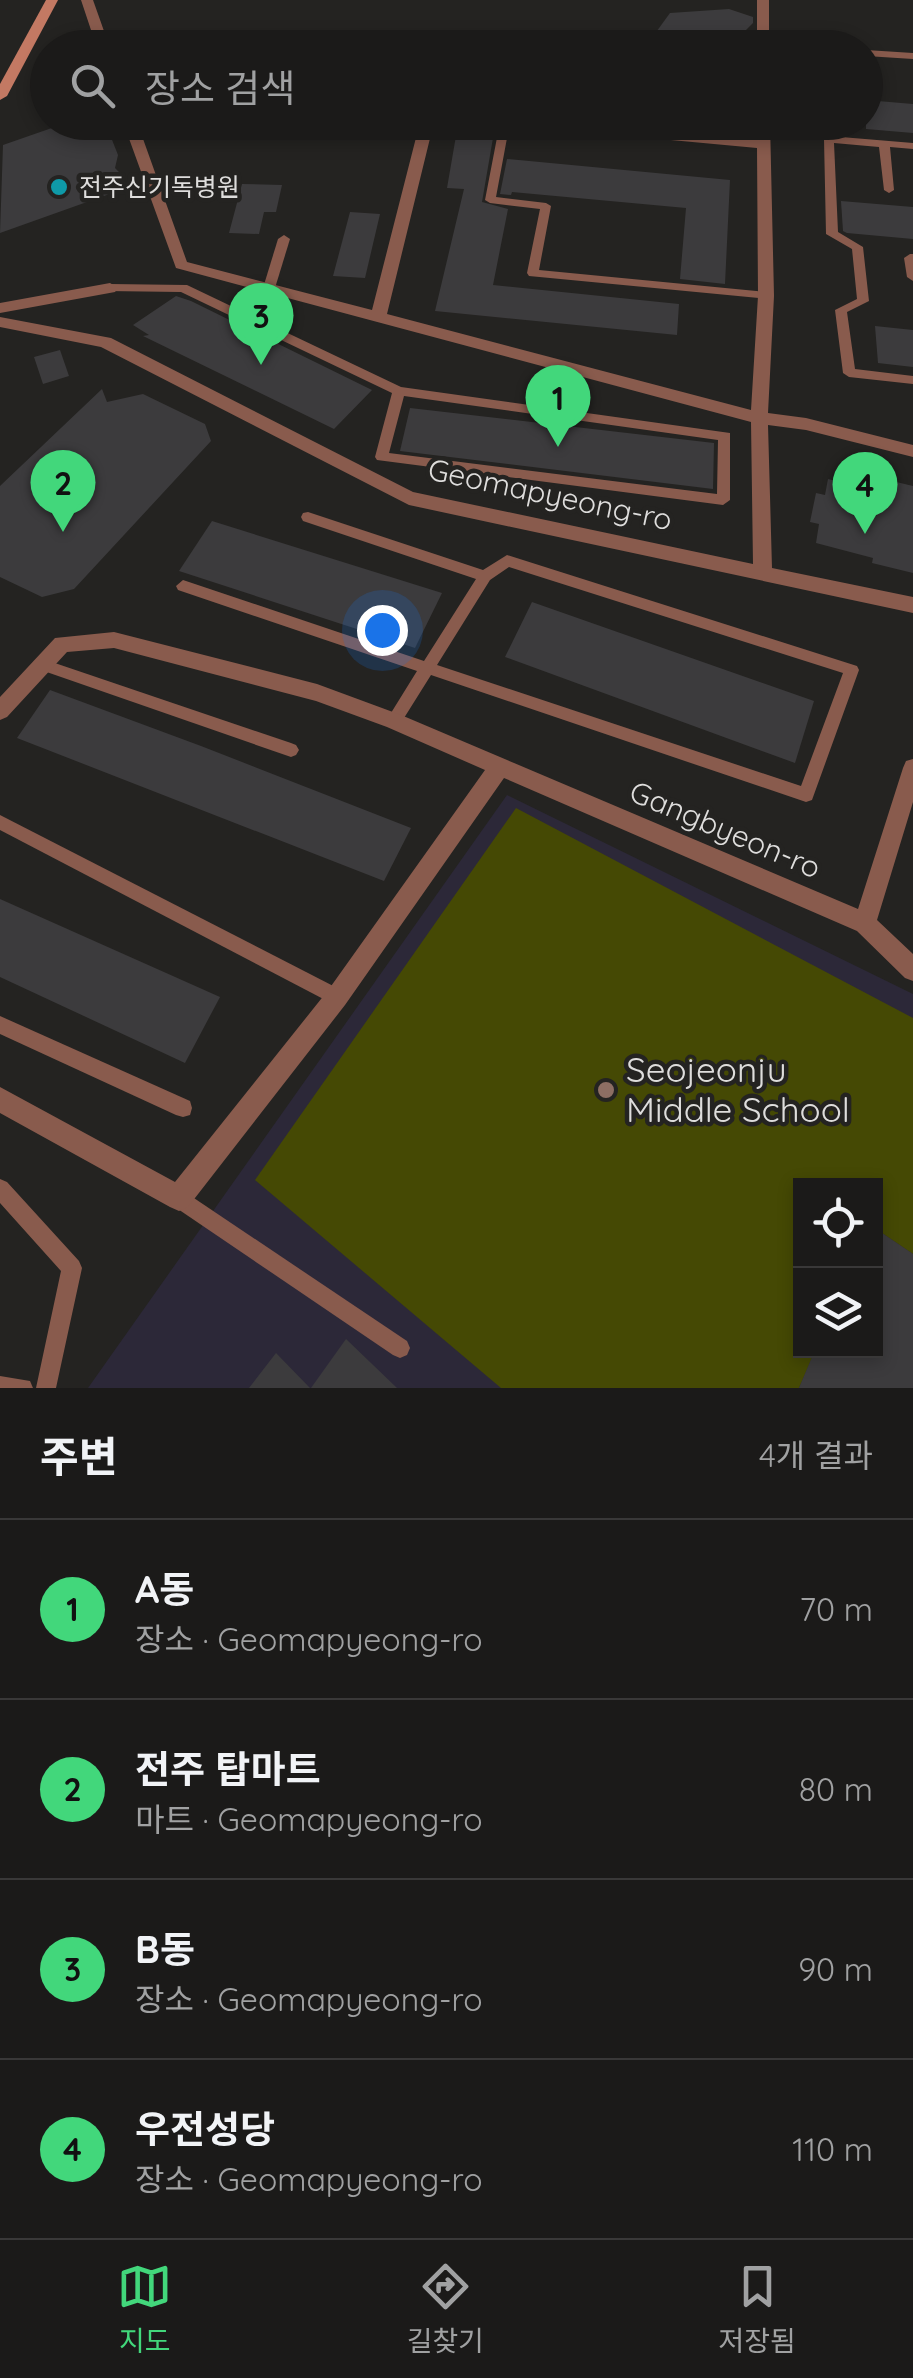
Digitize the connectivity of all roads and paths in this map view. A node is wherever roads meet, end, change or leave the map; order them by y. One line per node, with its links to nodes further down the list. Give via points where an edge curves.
1 (52, 0): 4 (main road)
2 (87, 0): 5 (street)
3 (763, 0): 6 (street)
4 (36, 30)
5 (98, 30)
6 (763, 30)
7 (30, 41): 10 (main road)
8 (883, 54): 9 (lane)
9 (913, 56)
10 (0, 96)
11 (136, 140): 26 (street, via 181,265)
12 (422, 140): 29 (street)
13 (502, 140): 27 (lane, via 490,200 546,206 533,273)
14 (719, 140): 18 (street)
15 (763, 140): 18 (street)
16 (829, 140): 31 (lane, via 832,234 858,247 864,302 841,310 850,373)
17 (840, 140): 19 (lane)
18 (763, 144): 27 (street)
19 (884, 144): 20 (lane); 21 (lane)
20 (913, 146)
21 (890, 190)
22 (284, 240): 26 (lane)
23 (913, 258): 24 (lane)
24 (913, 277)
25 (110, 288): 28 (street); 32 (lane, via 183,288)
26 (268, 288): 29 (street)
27 (766, 296): 33 (street)
28 (0, 308)
29 (378, 318): 33 (street)
30 (0, 322): 36 (street, Geomapyeong-ro, via 105,342 409,498)
31 (913, 380)
32 (399, 392): 32 (lane, via 725,436 723,500 382,457)
33 (758, 418): 34 (street); 36 (street)
34 (913, 450)
35 (308, 517): 37 (lane)
36 (763, 575): 39 (street, Geomapyeong-ro)
37 (486, 576): 41 (lane); 41 (lane, via 507,561 852,670 806,795)
38 (184, 586): 41 (lane)
39 (913, 606)
40 (43, 665): 42 (street, Gangbyeon-ro); 43 (street, Gangbyeon-ro, via 62,644 114,640 318,693); 44 (lane)
41 (428, 667): 43 (lane)
42 (0, 711)
43 (394, 721): 45 (street, Gangbyeon-ro)
44 (291, 750)
45 (500, 766): 48 (street, Gangbyeon-ro); 50 (street)
46 (913, 768): 48 (street)
47 (0, 822): 50 (lane)
48 (865, 923): 49 (street, Gangbyeon-ro)
49 (913, 970)
50 (337, 997): 55 (street)
51 (0, 1025): 53 (lane)
52 (0, 1099): 55 (street)
53 (183, 1108)
54 (0, 1190): 59 (lane, via 72,1268)
55 (178, 1198): 56 (lane)
56 (400, 1348)
57 (0, 1386): 58 (lane)
58 (22, 1388)
59 (46, 1388)

